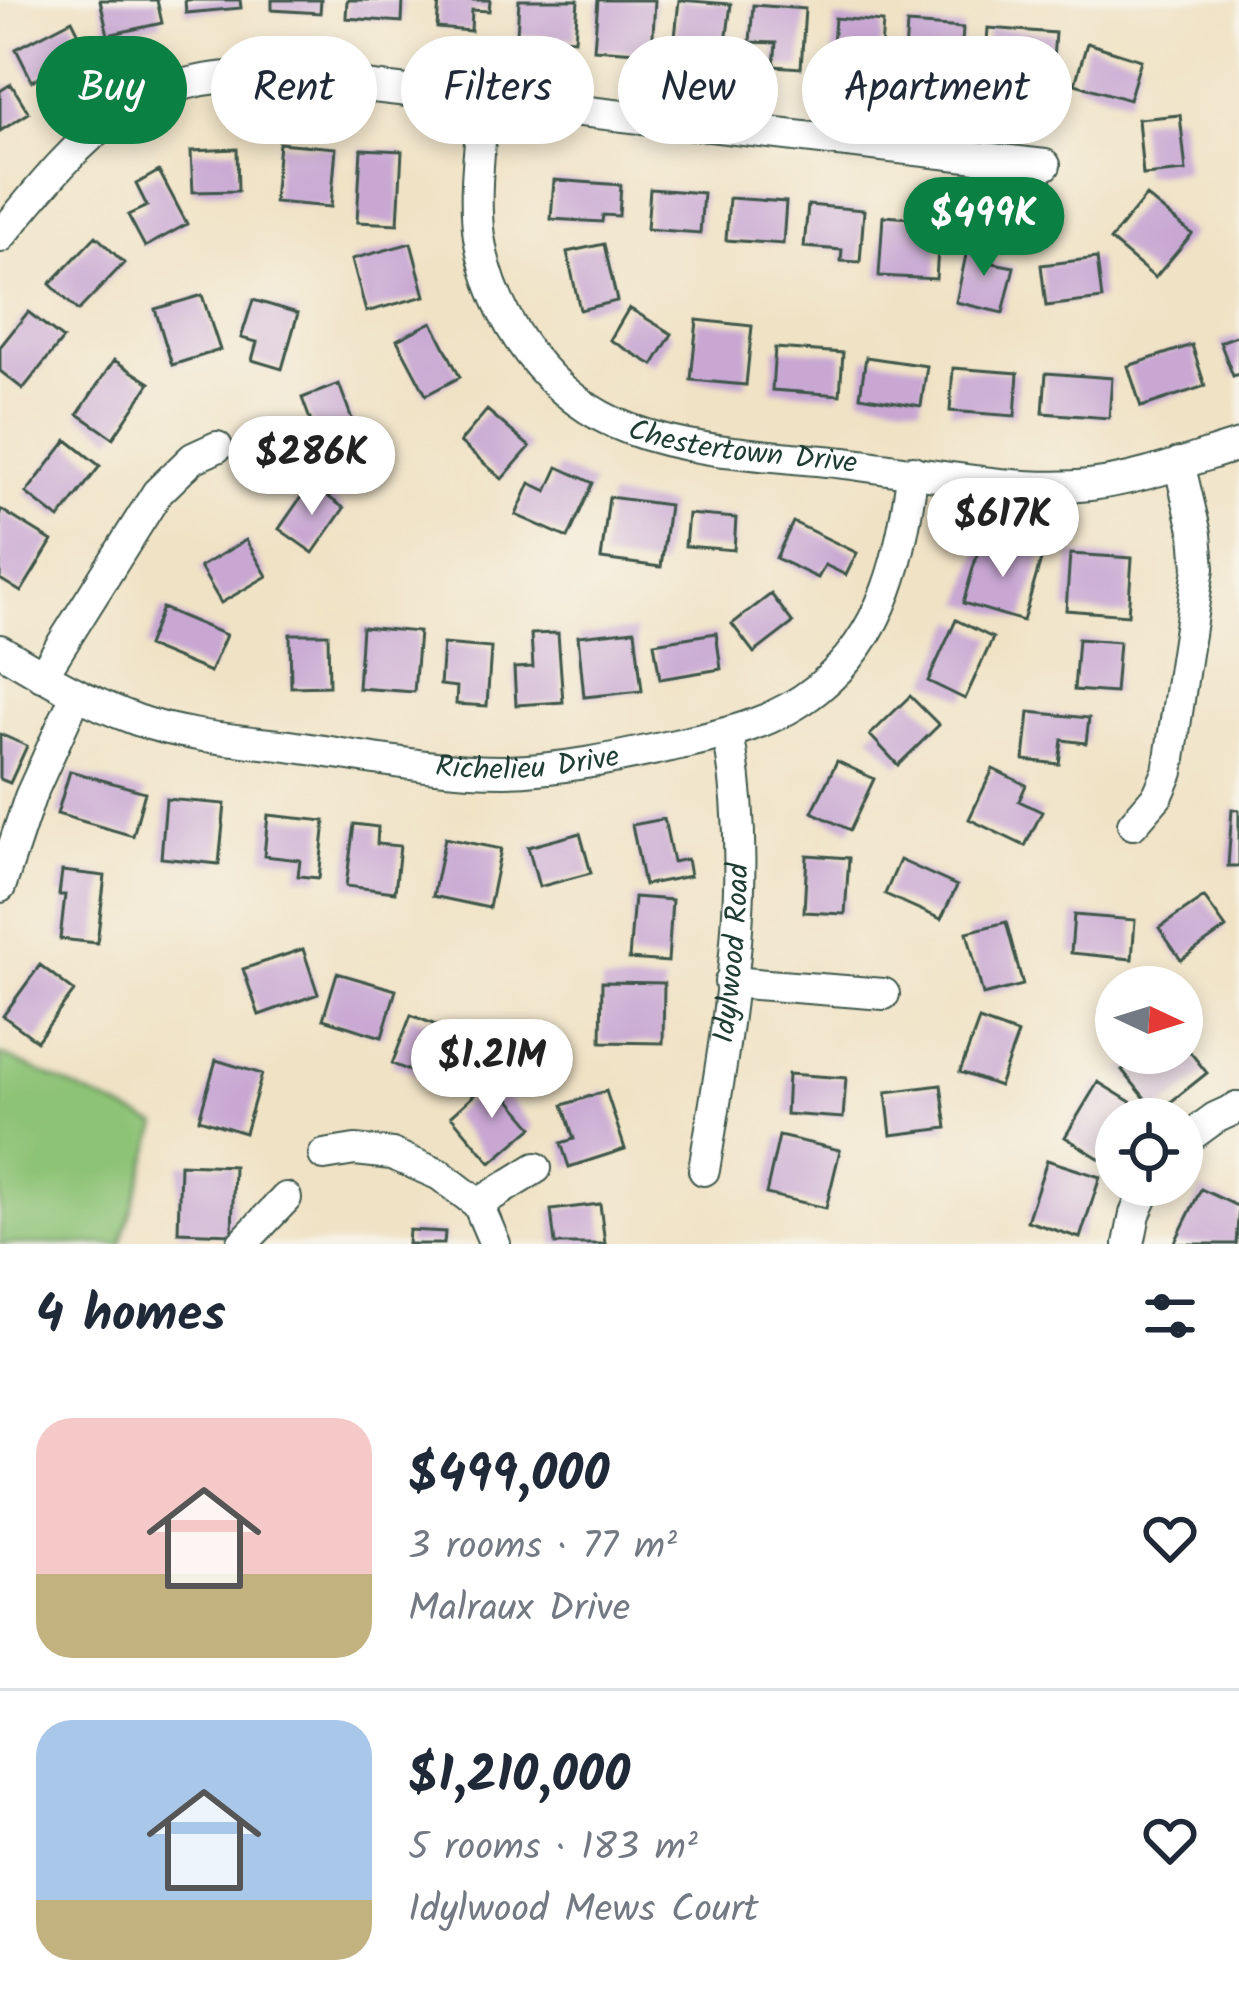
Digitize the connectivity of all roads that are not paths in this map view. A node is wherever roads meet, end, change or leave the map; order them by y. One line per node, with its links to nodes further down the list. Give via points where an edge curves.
1 (401, 91): 5 (street, via 278,76 182,83 88,135)
2 (594, 114): 4 (street)
3 (480, 144): 9 (street, Chestertown Drive, via 479,236 489,281 526,350 577,401 633,431 694,445)
4 (1046, 165)
5 (0, 238)
6 (1239, 445): 8 (street, Chestertown Drive)
7 (217, 447): 11 (street, via 157,493)
8 (1179, 463): 9 (street, Chestertown Drive, via 1085,485); 14 (street, via 1196,534 1197,597 1168,772)
9 (913, 471): 13 (street, Richelieu Drive, via 900,556 869,629 817,690)
10 (0, 650): 11 (street, Richelieu Drive)
11 (42, 676): 12 (street, Richelieu Drive)
12 (76, 695): 13 (street, Richelieu Drive, via 152,725 458,769 574,765); 15 (street)
13 (728, 734): 16 (street, Idylwood Road, via 741,832)
14 (1132, 824)
15 (0, 887)
16 (730, 982): 17 (street); 22 (street, Idylwood Road)
17 (884, 994)
18 (1239, 1107): 19 (street)
19 (1203, 1127)
20 (324, 1155): 24 (street, via 392,1154)
21 (536, 1168): 24 (street)
22 (704, 1170)
23 (286, 1198): 26 (street)
24 (478, 1204): 27 (street)
25 (1139, 1206): 28 (street)
26 (242, 1244)
27 (495, 1244)
28 (1129, 1244)

